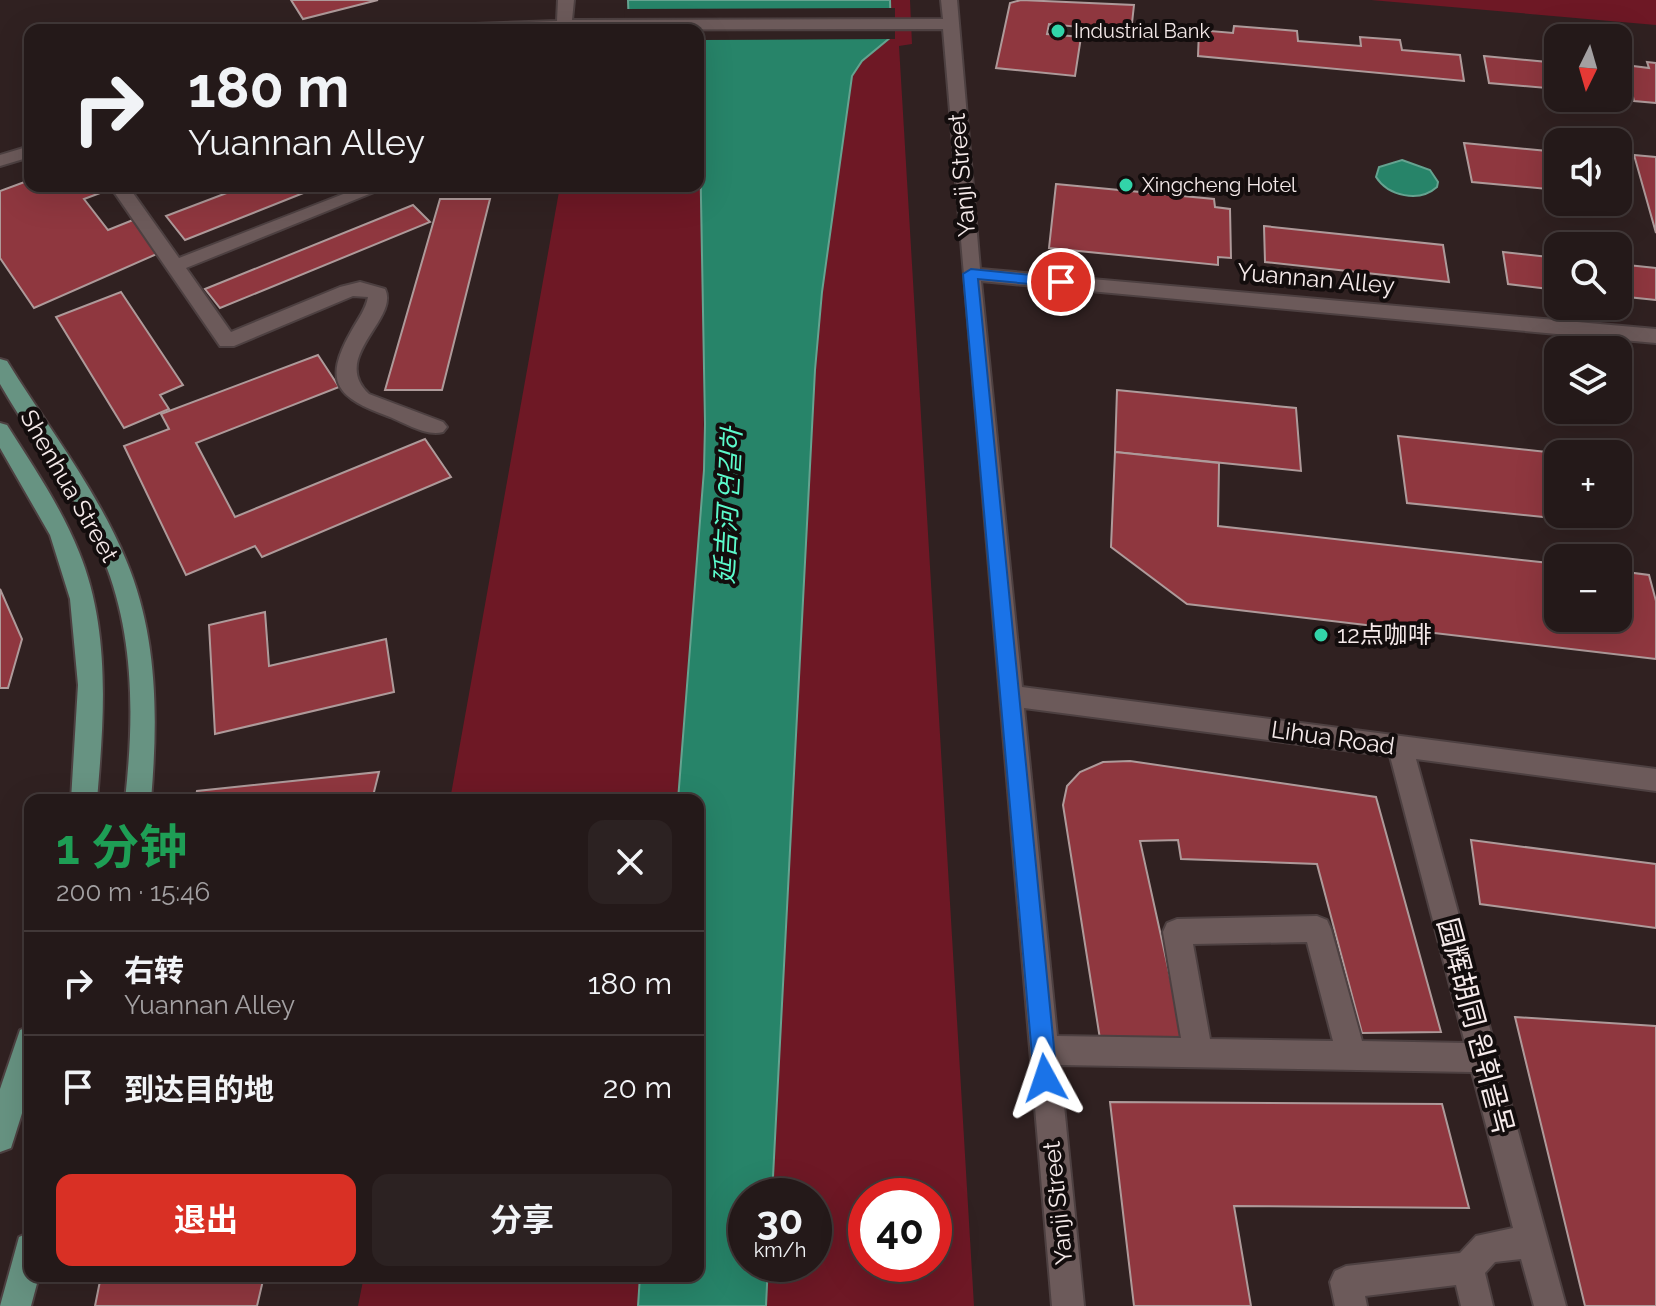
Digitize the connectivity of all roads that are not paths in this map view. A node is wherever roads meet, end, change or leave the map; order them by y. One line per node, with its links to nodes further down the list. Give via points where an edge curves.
1 (566, 0): 3 (street)
2 (949, 0): 4 (street, Yanji Street)
3 (564, 24)
4 (950, 24): 5 (street); 11 (street, Yanji Street)
5 (704, 25)
6 (24, 153): 7 (street)
7 (0, 161)
8 (123, 192): 10 (street)
9 (365, 192): 10 (street)
10 (175, 266): 14 (street, via 227,341 347,291 372,289 378,301 345,364 352,393)
11 (971, 274): 12 (street, Yuannan Alley); 16 (street, Yanji Street)
12 (1656, 336)
13 (0, 366): 20 (main road, Shenhua Street, via 100,529 130,606 140,648 144,710)
14 (436, 427)
15 (0, 430): 19 (main road, Shenhua Street, via 51,517 75,572 87,653)
16 (1011, 696): 17 (street, Lihua Road); 21 (street, Yanji Street)
17 (1400, 747): 18 (street, Lihua Road); 24 (street, 园辉胡同 원휘골목)
18 (1656, 780)
19 (84, 794)
20 (138, 794)
21 (1043, 1050): 22 (street); 31 (street, Yanji Street)
22 (1198, 1052): 23 (street); 23 (street, via 1177,932 1317,929)
23 (1351, 1055): 24 (street)
24 (1485, 1058): 27 (street, 园辉胡同 원휘골목)
25 (24, 1059): 26 (main road)
26 (0, 1137)
27 (1533, 1242): 28 (street, via 1487,1247); 34 (street, 园辉胡同 원휘골목)
28 (1468, 1268): 32 (street, via 1346,1282); 33 (street)
29 (24, 1271): 30 (main road)
30 (15, 1306)
31 (1068, 1306)
32 (1351, 1306)
33 (1477, 1306)
34 (1550, 1306)

